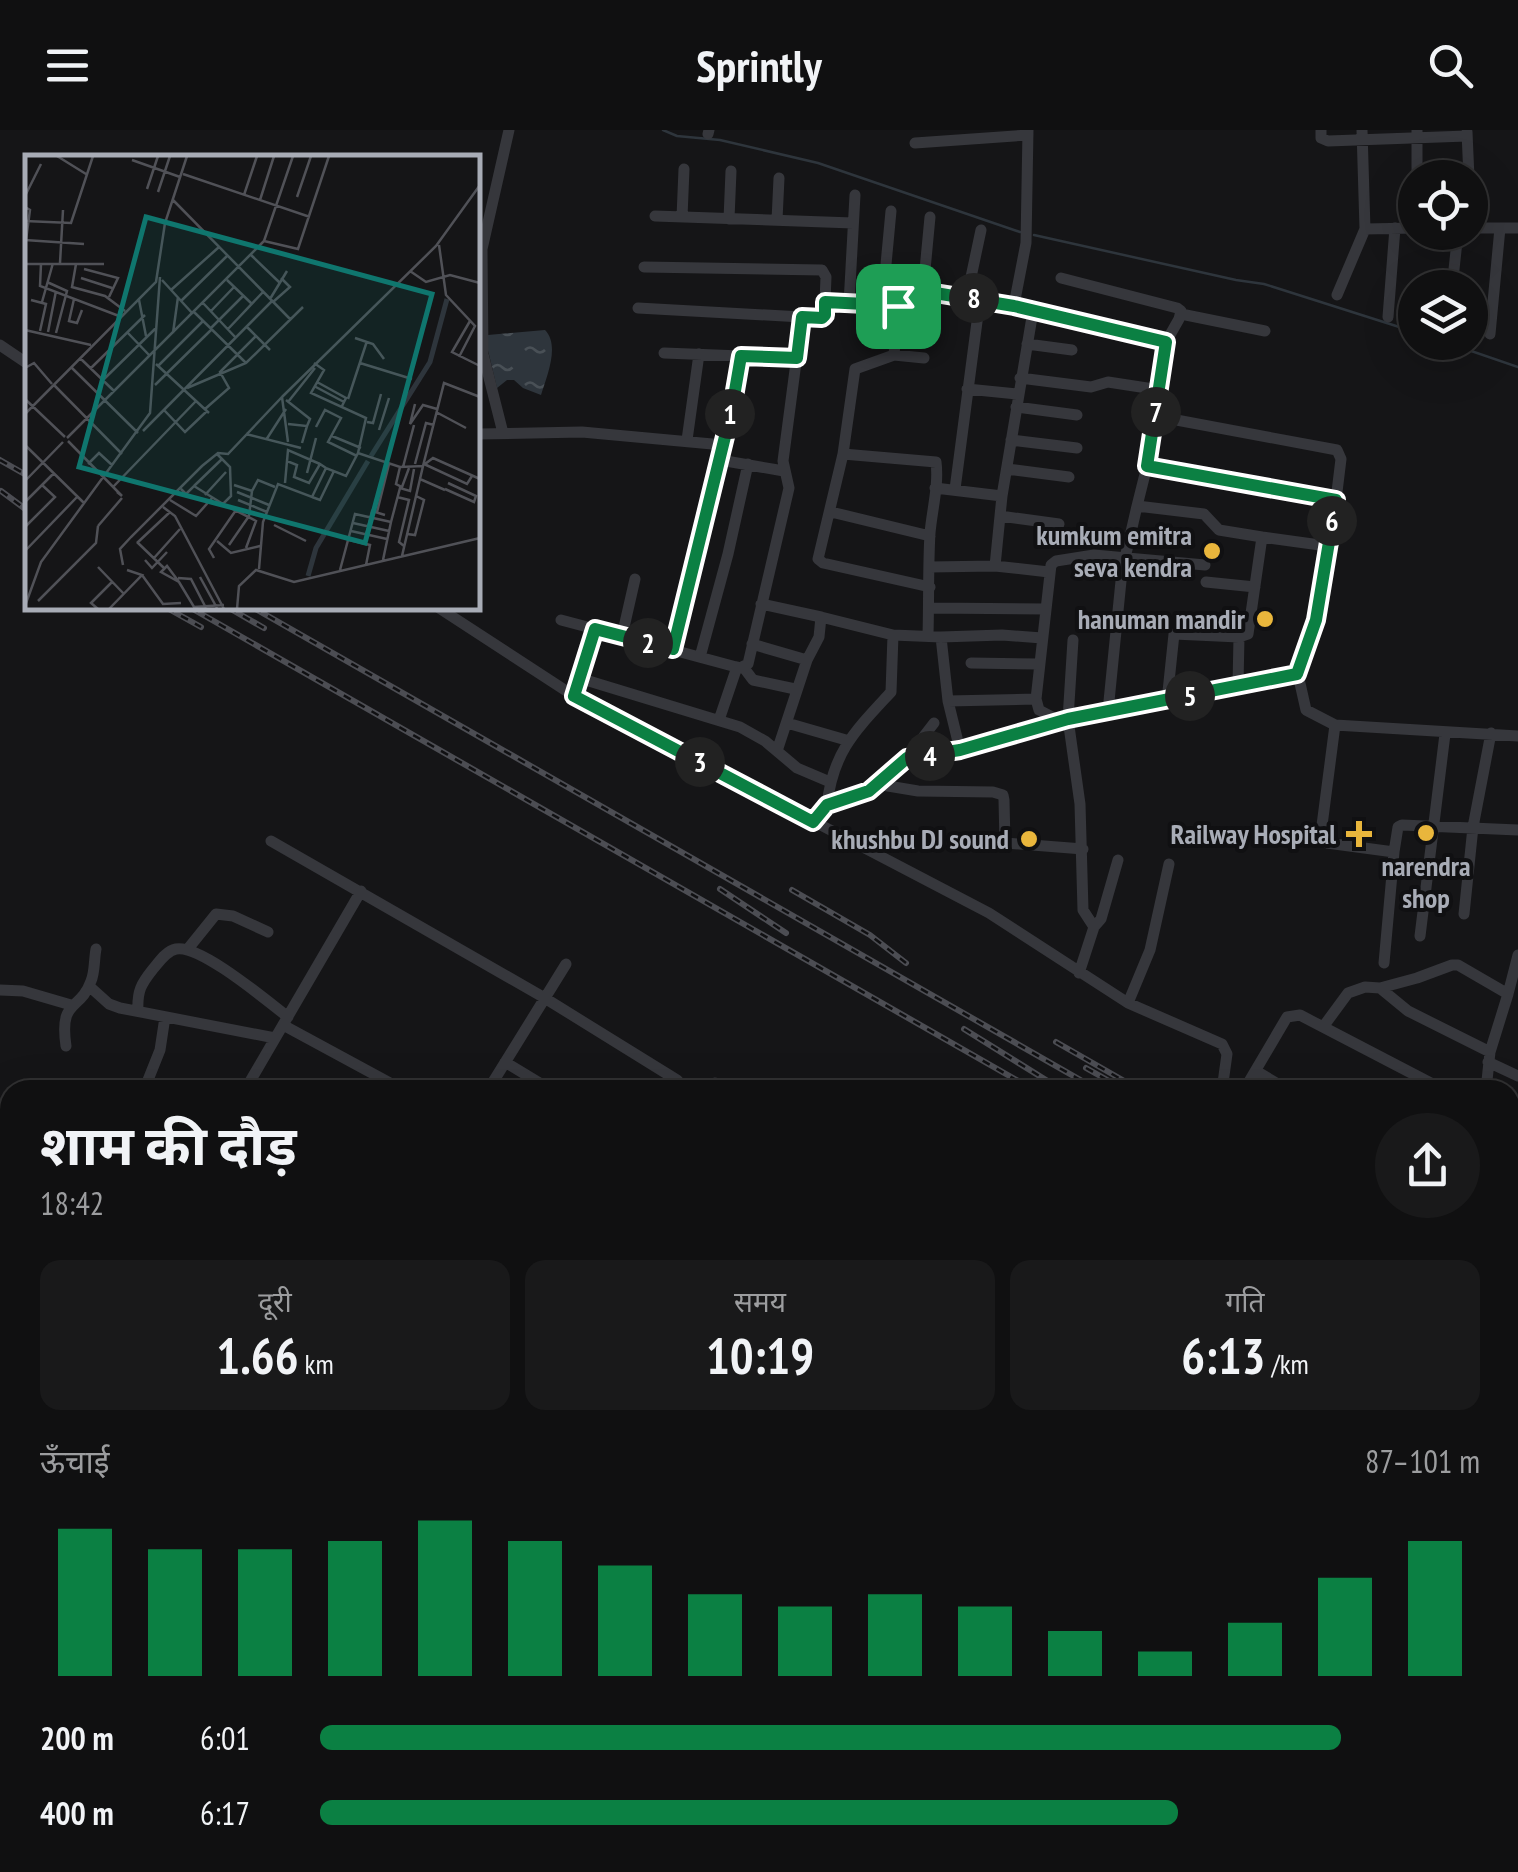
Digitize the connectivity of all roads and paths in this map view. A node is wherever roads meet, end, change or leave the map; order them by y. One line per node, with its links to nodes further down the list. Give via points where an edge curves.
1 (508, 130): 61 (street, via 482,249 483,354)
2 (1321, 130): 7 (street, via 1324,140)
3 (1028, 132): 5 (street); 36 (street, via 1026,243)
4 (1467, 133): 6 (street); 9 (street)
5 (960, 135): 8 (street)
6 (1417, 135): 7 (street)
7 (1362, 136): 25 (street)
8 (915, 143)
9 (1468, 160)
10 (684, 169): 16 (street)
11 (731, 172): 18 (street)
12 (779, 178): 19 (street)
13 (855, 195): 20 (street)
14 (890, 211): 34 (street)
15 (655, 216): 16 (street)
16 (682, 217): 18 (street)
17 (930, 217): 29 (street)
18 (728, 219): 19 (street)
19 (777, 220): 20 (street)
20 (854, 223): 33 (street)
21 (1395, 228): 25 (street); 41 (street)
22 (1488, 228): 23 (street)
23 (1500, 228): 24 (street); 43 (street)
24 (1518, 228)
25 (1365, 229): 30 (street)
26 (981, 230): 31 (street)
27 (644, 266): 32 (street, via 822,270)
28 (1062, 278): 39 (street)
29 (923, 291): 31 (street); 35 (street, via 914,304)
30 (1337, 295)
31 (973, 298): 36 (street); 56 (street)
32 (825, 302): 33 (street); 40 (street, via 822,318)
33 (849, 304): 34 (street)
34 (882, 306): 35 (street)
35 (898, 306): 50 (street)
36 (1014, 306): 38 (street)
37 (638, 308): 40 (street)
38 (1033, 311): 44 (street); 45 (street)
39 (1181, 314): 42 (street); 44 (street)
40 (802, 317): 52 (street)
41 (1388, 317)
42 (1265, 331)
43 (1490, 334)
44 (1166, 342): 57 (street)
45 (1027, 344): 47 (street); 55 (street)
46 (0, 346): 54 (street)
47 (1072, 350)
48 (664, 352): 49 (street)
49 (699, 354): 51 (street); 63 (street)
50 (894, 355): 53 (street); 67 (street, via 854,368)
51 (741, 356): 52 (street); 65 (street)
52 (797, 358): 72 (street)
53 (924, 358)
54 (25, 362)
55 (1020, 378): 57 (street); 58 (street)
56 (968, 389): 58 (street); 75 (street)
57 (1160, 390): 60 (street)
58 (1017, 400): 59 (street); 64 (street)
59 (1078, 415)
60 (1155, 416): 70 (street); 77 (street, via 1337,450)
61 (503, 433): 62 (street); 63 (street)
62 (480, 434)
63 (687, 440): 65 (street)
64 (1011, 440): 66 (street); 71 (street)
65 (722, 446): 68 (street)
66 (1077, 448)
67 (844, 454): 74 (street, via 933,460); 79 (street)
68 (720, 460): 69 (street); 109 (street)
69 (748, 464): 72 (street); 110 (street)
70 (1147, 466): 77 (street); 78 (street)
71 (1006, 469): 73 (street); 76 (street)
72 (784, 471): 94 (street, via 789,488)
73 (1069, 477)
74 (935, 488): 75 (street); 82 (street)
75 (955, 489): 76 (street)
76 (1002, 496): 80 (street)
77 (1336, 500): 84 (street)
78 (1137, 506): 83 (street, via 1204,514 1219,530); 85 (street)
79 (830, 512): 82 (street); 92 (street, via 818,553 823,563)
80 (1000, 516): 81 (street); 87 (street)
81 (1059, 524)
82 (930, 536): 88 (street)
83 (1262, 537): 84 (street); 93 (street)
84 (1326, 546): 115 (street, via 1316,620)
85 (1125, 558): 86 (street); 89 (street, via 1087,555 1056,561); 123 (street)
86 (1205, 565)
87 (995, 566): 88 (street); 89 (street)
88 (930, 567): 92 (street)
89 (1049, 572): 96 (street)
90 (634, 579): 102 (street)
91 (1206, 582): 93 (street)
92 (930, 587): 95 (street)
93 (1255, 587): 106 (street, via 1248,634)
94 (761, 604): 98 (street); 108 (street)
95 (929, 608): 96 (street); 103 (street)
96 (1045, 609): 105 (street)
97 (442, 610): 119 (street)
98 (821, 618): 101 (street); 111 (street)
99 (561, 620): 100 (street)
100 (595, 629): 102 (street); 116 (street)
101 (894, 635): 103 (street); 132 (street, via 891,692)
102 (622, 636): 109 (street)
103 (928, 636): 104 (street)
104 (941, 638): 105 (street); 121 (street)
105 (1042, 638): 113 (street)
106 (1240, 638): 117 (street); 122 (street, via 1174,634)
107 (1073, 640): 125 (street)
108 (752, 644): 111 (street); 114 (street)
109 (673, 649): 110 (street)
110 (700, 657): 114 (street)
111 (807, 660): 118 (street)
112 (971, 663): 113 (street)
113 (1040, 664): 120 (street)
114 (740, 668): 118 (street, via 753,680); 124 (street)
115 (1297, 674): 117 (street); 128 (street, via 1306,710)
116 (579, 678): 119 (street); 124 (street)
117 (1238, 685): 122 (street)
118 (795, 689): 126 (street)
119 (574, 696): 139 (street)
120 (1036, 699): 121 (street); 125 (street, via 1042,714)
121 (948, 701): 133 (street)
122 (1167, 701): 123 (street)
123 (1108, 710): 125 (street)
124 (719, 720): 134 (street, via 756,734)
125 (1064, 720): 133 (street); 144 (street, via 1078,772)
126 (787, 722): 132 (street); 134 (street)
127 (934, 723): 135 (street)
128 (1335, 725): 130 (street); 145 (street, via 1322,839)
129 (1490, 733): 130 (street); 131 (street); 141 (street)
130 (1444, 734): 140 (street)
131 (1518, 736)
132 (846, 740): 136 (street)
133 (960, 750): 135 (street)
134 (777, 751): 136 (street)
135 (907, 758): 137 (street)
136 (830, 782): 138 (street)
137 (876, 784): 138 (street); 144 (street, via 994,792 1004,800 1005,843)
138 (827, 805): 139 (street)
139 (813, 822): 158 (street, via 989,913)
140 (1435, 825): 141 (street); 145 (street, via 1398,827); 152 (street)
141 (1473, 827): 142 (street); 149 (street)
142 (1518, 830)
143 (270, 840): 148 (street)
144 (1083, 849): 150 (street, via 1083,910)
145 (1394, 852): 157 (street)
146 (1118, 860): 150 (street)
147 (1168, 864): 165 (street, via 1150,950)
148 (361, 891): 164 (street); 170 (street)
149 (1464, 914)
150 (1094, 927): 158 (street)
151 (268, 932): 154 (street, via 216,914)
152 (1420, 936)
153 (96, 949): 160 (street)
154 (187, 950): 167 (street, via 169,952 144,979); 170 (street, via 226,969)
155 (1518, 955): 159 (street)
156 (566, 964): 164 (street)
157 (1384, 964)
158 (1079, 973): 165 (street)
159 (1516, 975): 163 (street)
160 (89, 986): 166 (street); 167 (street, via 109,1004)
161 (1380, 988): 163 (street, via 1458,965); 172 (street, via 1348,993); 175 (street)
162 (0, 990): 166 (street)
163 (1508, 994): 168 (street)
164 (543, 997): 176 (street); 184 (street)
165 (1128, 1003): 185 (street, via 1222,1044)
166 (71, 1005): 174 (street, via 64,1019)
167 (138, 1010): 169 (street)
168 (1502, 1016): 171 (street); 175 (street)
169 (165, 1017): 173 (street); 179 (street)
170 (285, 1021): 173 (street); 181 (street)
171 (1518, 1023)
172 (1323, 1026): 177 (street, via 1300,1015 1287,1017); 188 (street)
173 (275, 1038): 180 (street)
174 (66, 1046)
175 (1489, 1057): 178 (street); 189 (street)
176 (505, 1062): 182 (street); 183 (street)
177 (1256, 1071): 186 (street); 187 (street)
178 (1518, 1076)
179 (148, 1080)
180 (251, 1080)
181 (386, 1080)
182 (494, 1080)
183 (534, 1080)
184 (667, 1080)
185 (1223, 1080)
186 (1250, 1080)
187 (1271, 1080)
188 (1425, 1080)
189 (1487, 1080)

